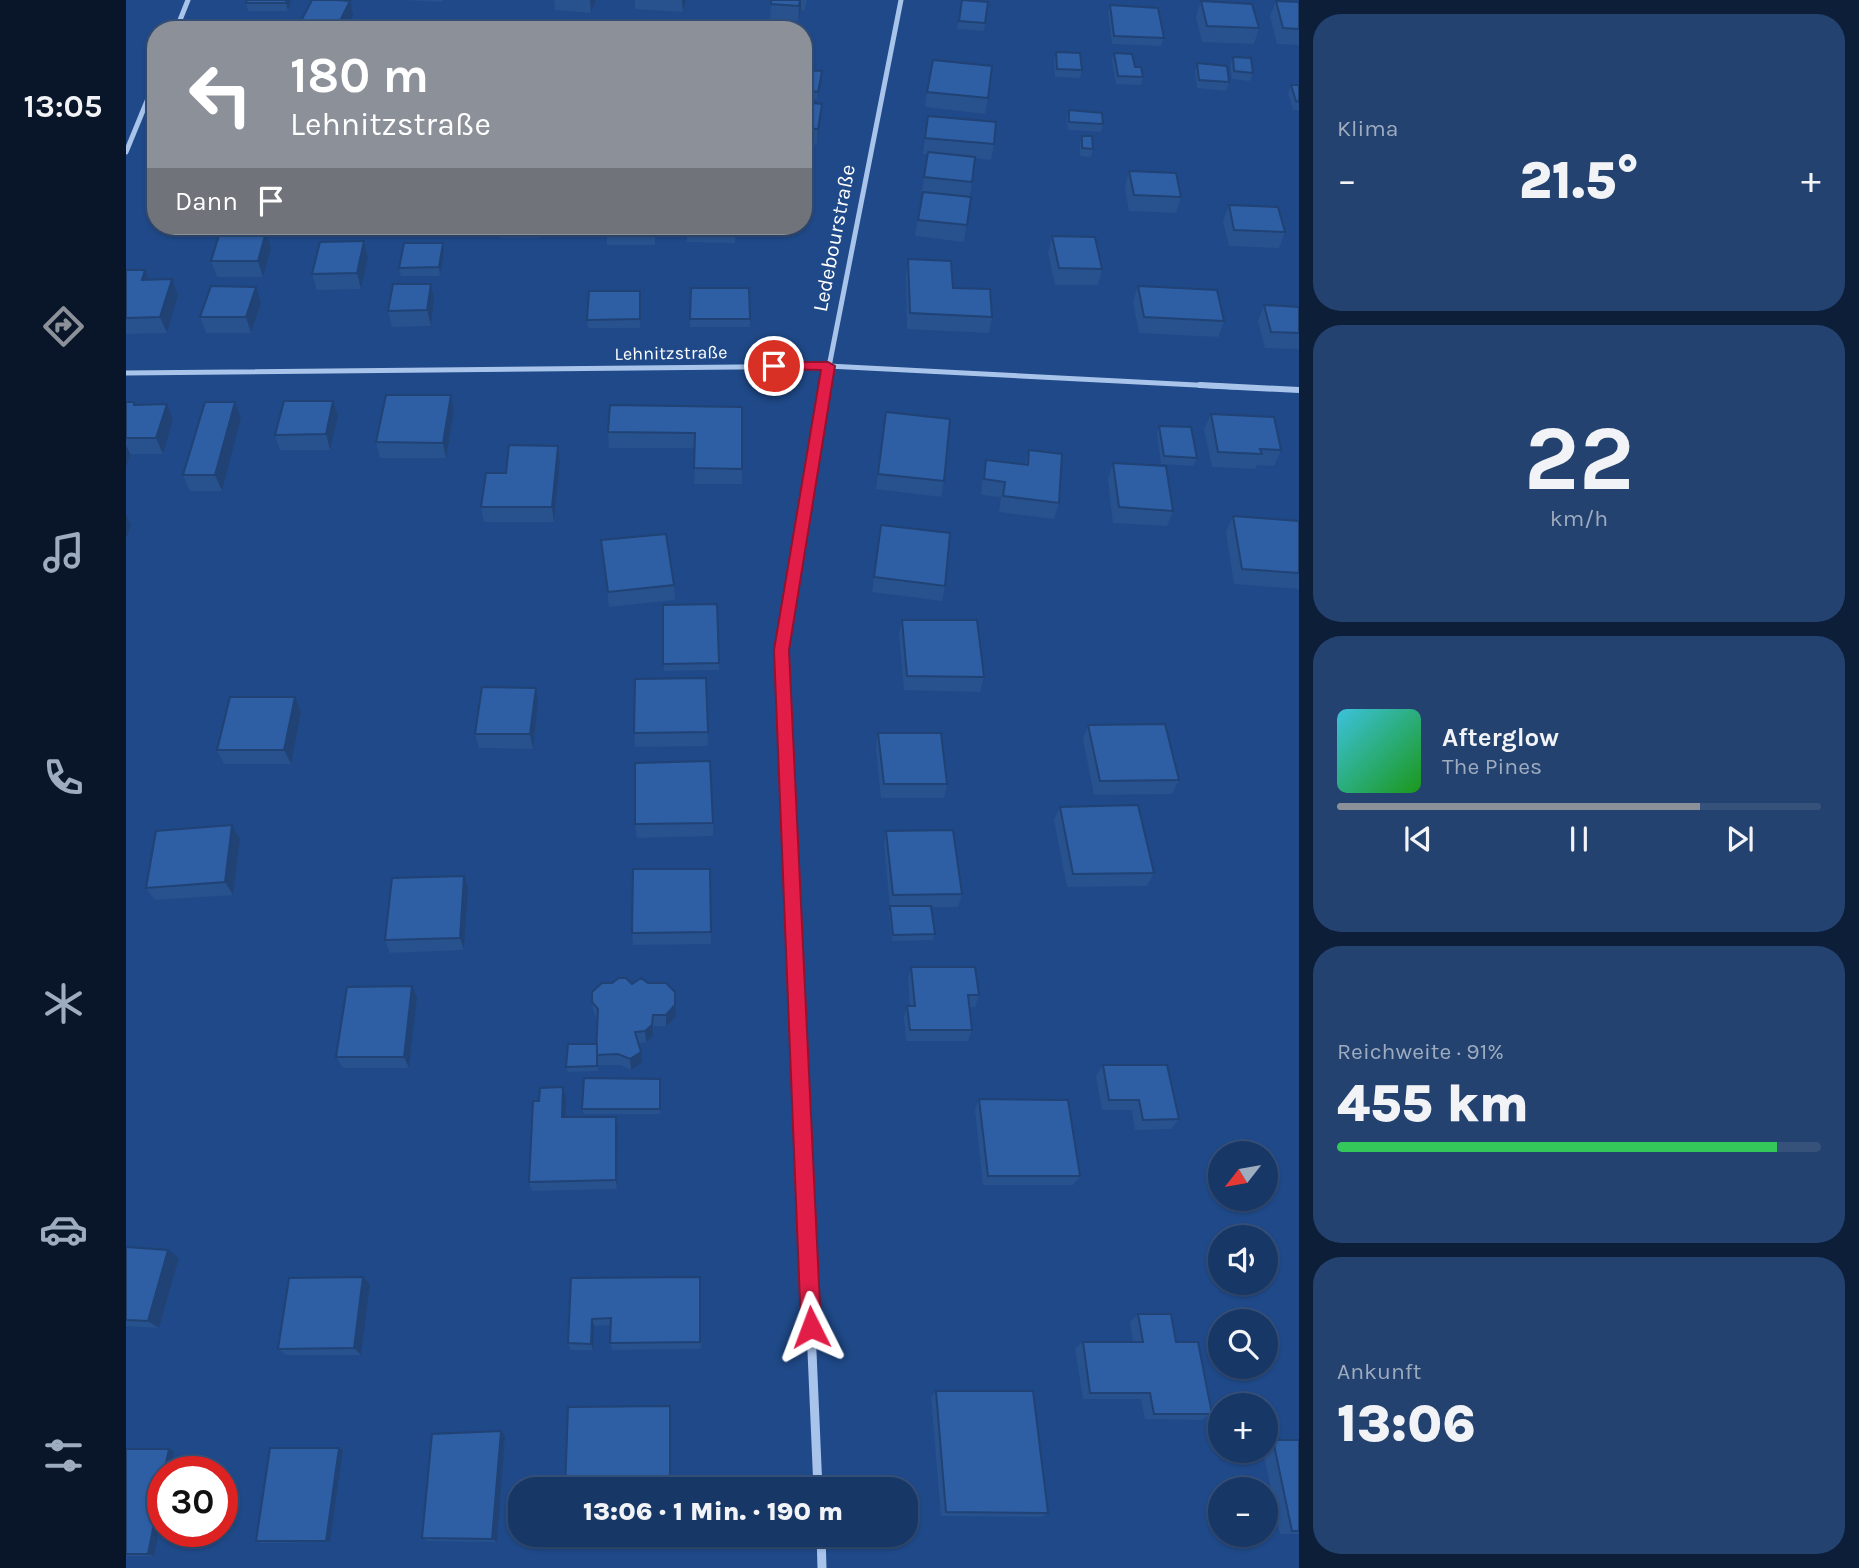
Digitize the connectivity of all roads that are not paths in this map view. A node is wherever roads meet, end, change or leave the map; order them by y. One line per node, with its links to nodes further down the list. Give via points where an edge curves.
1 (188, 0): 3 (street)
2 (901, 0): 6 (street, Ledebourstraße)
3 (180, 21)
4 (147, 101): 5 (street)
5 (126, 152)
6 (828, 366): 7 (street, Lehnitzstraße); 8 (street, Lehnitzstraße); 9 (street, Ledebourstraße, via 781,650)
7 (126, 373)
8 (1299, 390)
9 (817, 1477)
10 (821, 1547): 11 (street)
11 (822, 1568)

